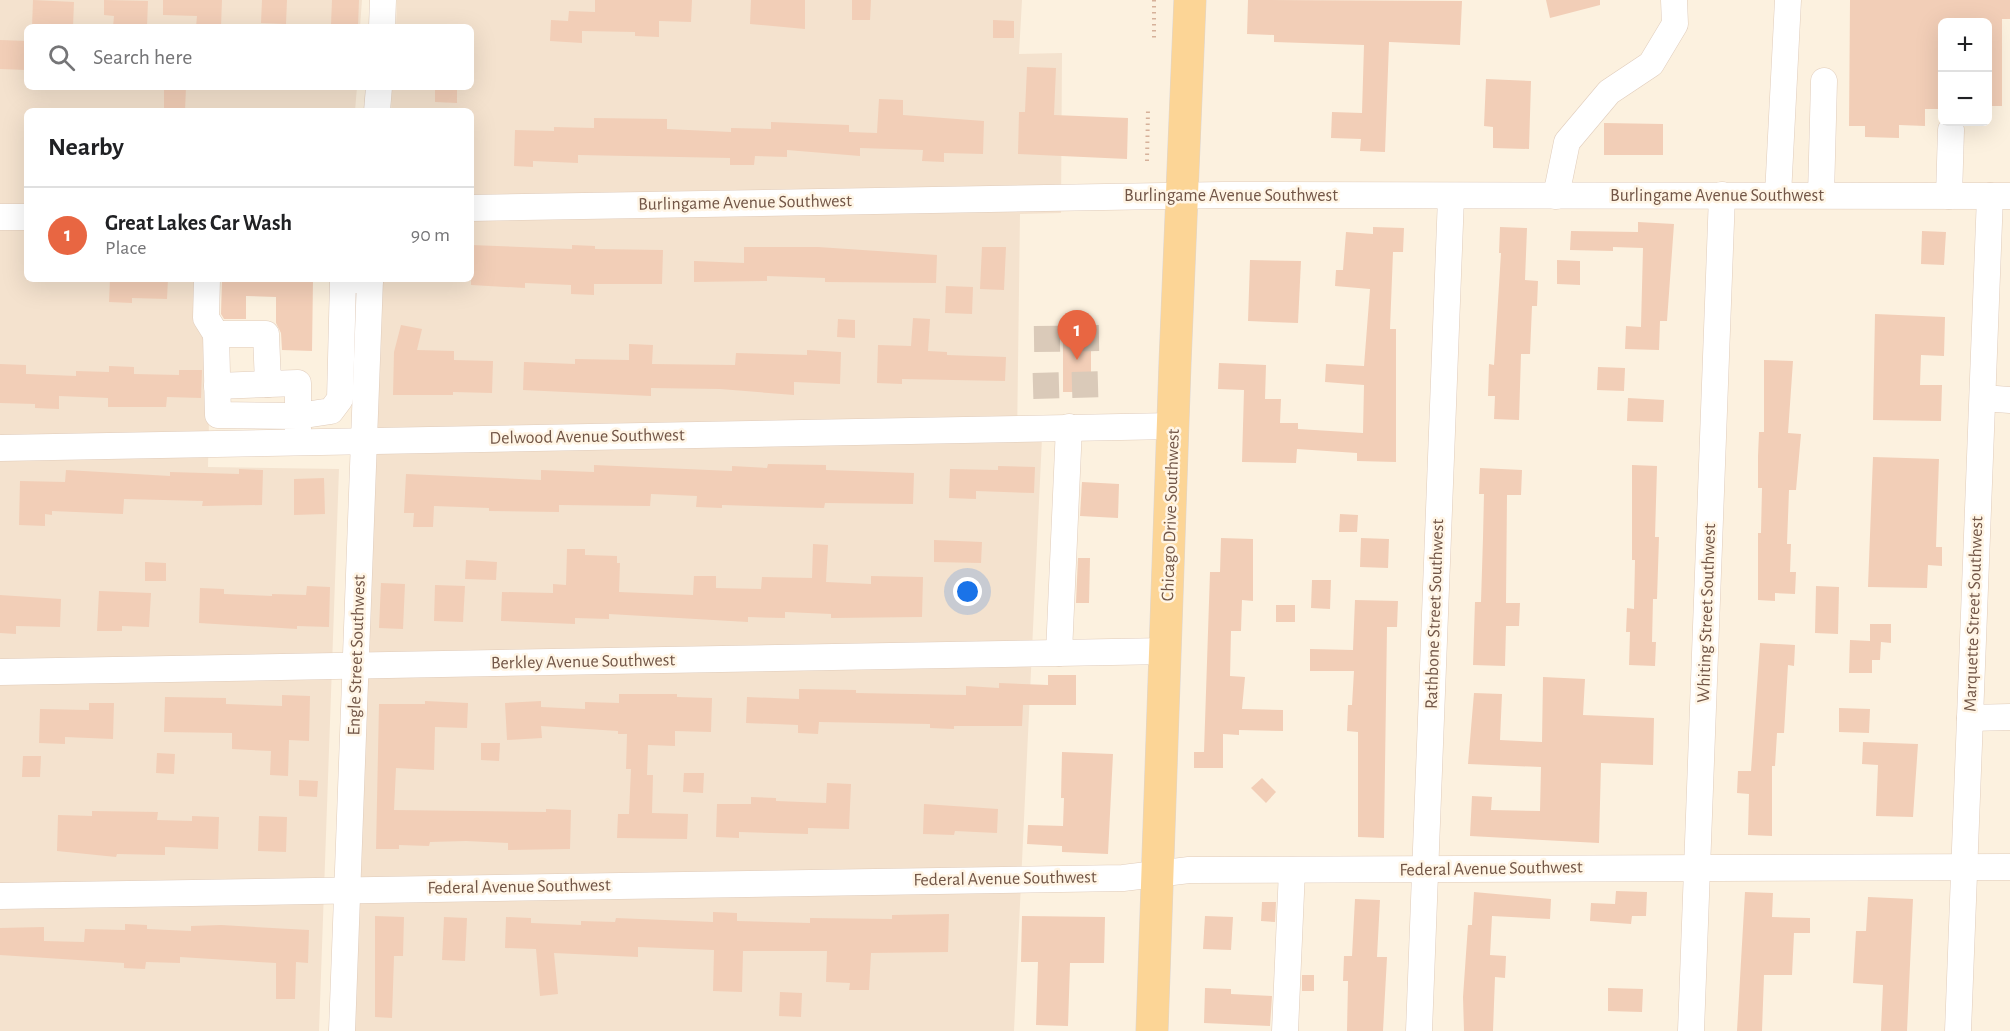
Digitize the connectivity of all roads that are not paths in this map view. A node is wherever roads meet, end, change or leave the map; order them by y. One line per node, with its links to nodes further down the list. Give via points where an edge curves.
1 (383, 0): 5 (street)
2 (1190, 0): 10 (main road, Chicago Drive Southwest)
3 (1674, 0): 14 (street, via 1675,24 1651,64 1609,92 1568,142)
4 (1788, 0): 12 (street)
5 (382, 24)
6 (1824, 81): 13 (street)
7 (379, 90): 8 (street)
8 (378, 108)
9 (1951, 130): 15 (street)
10 (1181, 195): 17 (street, Burlingame Avenue Southwest); 18 (street, Burlingame Avenue Southwest); 30 (main road, Chicago Drive Southwest)
11 (1722, 195): 12 (street, Burlingame Avenue Southwest); 14 (street, Burlingame Avenue Southwest); 42 (street, Whiting Street Southwest)
12 (1778, 195): 13 (street, Burlingame Avenue Southwest)
13 (1821, 195): 15 (street, Burlingame Avenue Southwest)
14 (1556, 196): 17 (street, Burlingame Avenue Southwest)
15 (1949, 196): 16 (street, Burlingame Avenue Southwest)
16 (2000, 196): 27 (street, Marquette Street Southwest)
17 (1450, 197): 45 (street, Rathbone Street Southwest)
18 (474, 208)
19 (0, 217): 20 (street)
20 (24, 217)
21 (207, 282): 24 (street, via 207,318)
22 (343, 282): 29 (street, via 340,399 331,411)
23 (370, 282): 33 (street, Engle Street Southwest)
24 (216, 334): 25 (street, via 266,334); 26 (street)
25 (268, 384): 26 (street); 29 (street, via 298,383)
26 (217, 386): 29 (street, via 218,415)
27 (1983, 398): 28 (street); 40 (street, Marquette Street Southwest)
28 (2010, 400)
29 (298, 416): 32 (street)
30 (1173, 426): 31 (street, Delwood Avenue Southwest); 35 (main road, Chicago Drive Southwest)
31 (1068, 427): 33 (street, Delwood Avenue Southwest); 36 (street)
32 (298, 441): 33 (street, Delwood Avenue Southwest); 34 (street, Delwood Avenue Southwest)
33 (365, 442): 37 (street, Engle Street Southwest)
34 (0, 448)
35 (1167, 651): 36 (street, Berkley Avenue Southwest); 46 (main road, Chicago Drive Southwest)
36 (1059, 653): 37 (street, Berkley Avenue Southwest)
37 (356, 666): 38 (street, Berkley Avenue Southwest); 47 (street, Engle Street Southwest)
38 (0, 672)
39 (2010, 717): 40 (street)
40 (1970, 718): 41 (street, Marquette Street Southwest)
41 (1964, 866): 42 (street, Federal Avenue Southwest); 43 (street, Federal Avenue Southwest); 54 (street, Marquette Street Southwest)
42 (1697, 867): 45 (street, Federal Avenue Southwest); 53 (street, Whiting Street Southwest)
43 (2010, 867)
44 (1293, 870): 45 (street, Federal Avenue Southwest); 46 (street, Federal Avenue Southwest); 51 (street)
45 (1425, 870): 52 (street, Rathbone Street Southwest)
46 (1158, 873): 47 (street, Federal Avenue Southwest, via 1123,878); 50 (main road, Chicago Drive Southwest)
47 (349, 891): 48 (street, Federal Avenue Southwest); 49 (street, Engle Street Southwest)
48 (0, 897)
49 (342, 1031)
50 (1152, 1031)
51 (1285, 1031)
52 (1419, 1031)
53 (1691, 1031)
54 (1958, 1031)

